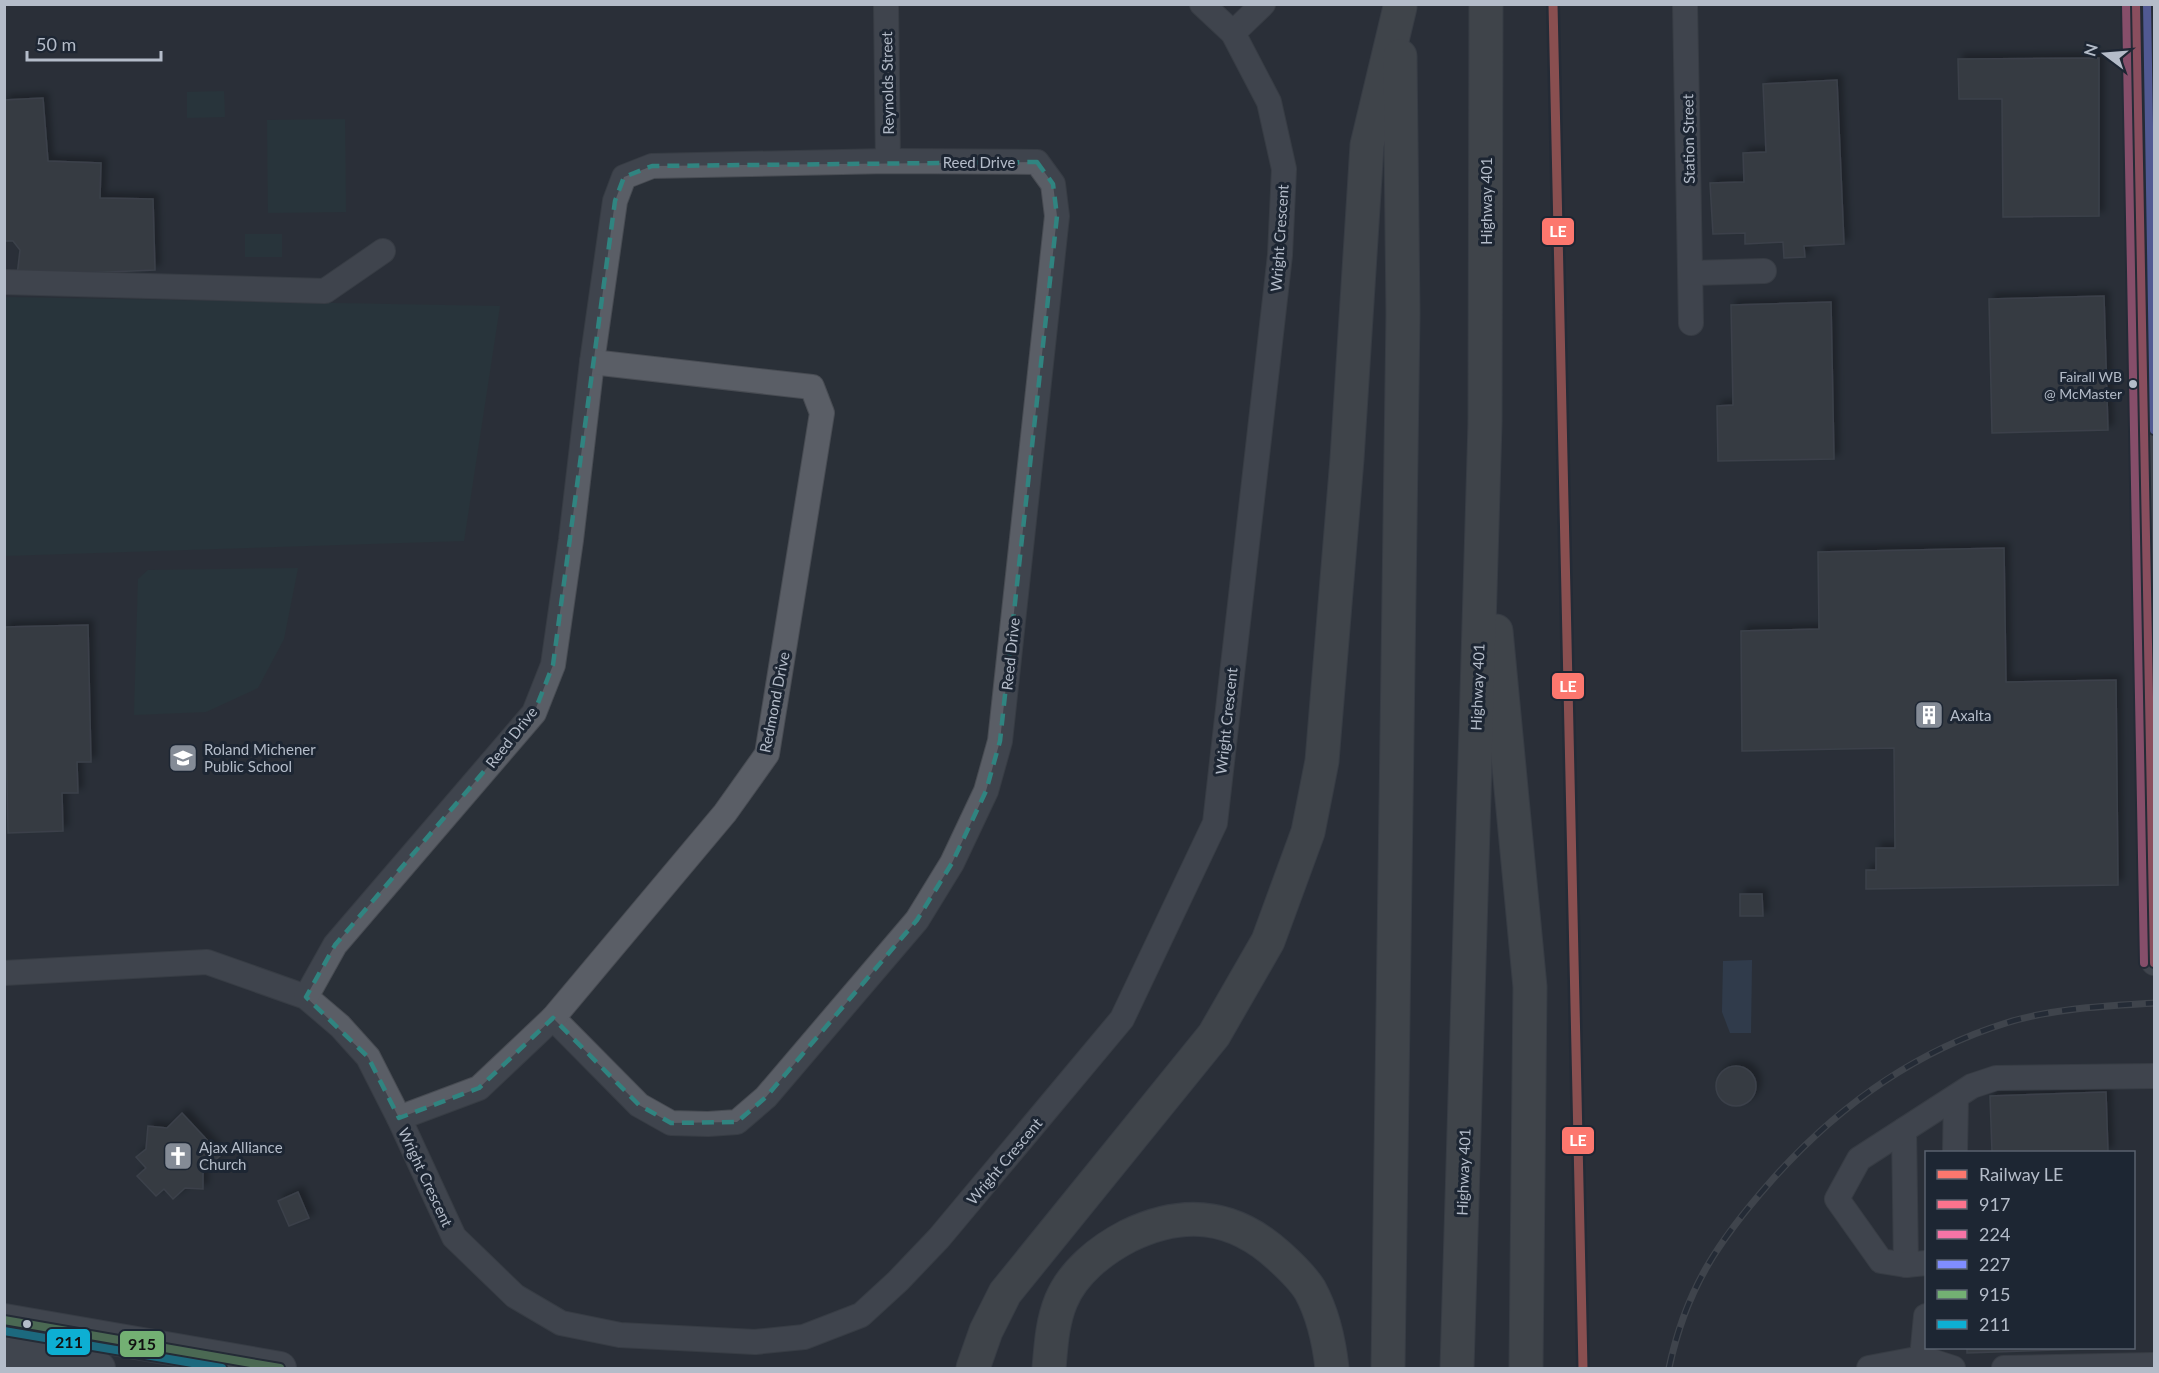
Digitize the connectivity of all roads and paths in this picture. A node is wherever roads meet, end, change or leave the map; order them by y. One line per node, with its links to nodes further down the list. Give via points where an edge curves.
1 (886, 4): 9 (street, Reynolds Street)
2 (1202, 4): 8 (street, Wright Crescent)
3 (1263, 4): 8 (street)
4 (1486, 4): 16 (highway, Highway 401)
5 (1685, 4): 12 (street, Station Street)
6 (2136, 4): 17 (street)
7 (1400, 6): 35 (highway, via 1367,145 1322,761 1308,832 1268,941 1214,1035 1005,1293); 38 (highway, via 1403,314)
8 (1233, 33): 24 (street, Wright Crescent, via 1269,102 1284,169 1280,255 1215,823 1122,1019 939,1238 898,1281 861,1315 804,1337 744,1342 620,1335 561,1323 515,1296 454,1237)
9 (888, 161): 15 (street, Reed Drive, via 652,166 624,177 615,201); 21 (street, Reed Drive, via 1037,162 1053,184 1057,216 1011,650 1000,741 986,791 952,863 917,920 766,1097 736,1122 671,1123 639,1105)
10 (383, 251): 13 (street, via 325,291)
11 (1764, 271): 12 (street)
12 (1692, 273): 14 (street, Station Street)
13 (4, 282)
14 (1691, 323)
15 (592, 362): 20 (street, Reed Drive, via 553,665 534,713 335,945); 21 (street, Redmond Drive, via 813,387 822,412 767,754 725,813)
16 (1485, 423): 39 (highway, Highway 401); 40 (highway, via 1494,607 1530,987)
17 (2151, 667): 18 (street)
18 (2154, 963)
19 (4, 973): 20 (street, Wright Crescent, via 207,962)
20 (306, 997): 24 (street, Wright Crescent, via 368,1057)
21 (554, 1018): 24 (street, Redmond Drive, via 479,1088)
22 (2154, 1076): 23 (street, via 1996,1078 1972,1086)
23 (1956, 1097): 25 (street); 26 (street)
24 (399, 1118)
25 (1904, 1130): 27 (street); 27 (street, via 1859,1159 1837,1199 1881,1261)
26 (1955, 1151)
27 (1916, 1264)
28 (4, 1320): 34 (main road)
29 (1925, 1327): 31 (street)
30 (4, 1351): 33 (main road)
31 (1922, 1358): 41 (street); 42 (street)
32 (2154, 1365): 43 (street)
33 (99, 1368)
34 (280, 1368)
35 (973, 1368)
36 (1049, 1368): 37 (highway, via 1052,1329 1061,1300 1085,1266 1112,1244 1148,1227 1215,1220 1235,1226 1265,1244 1291,1266 1310,1290 1328,1335)
37 (1332, 1368)
38 (1388, 1368)
39 (1457, 1368)
40 (1526, 1368)
41 (1869, 1368)
42 (1953, 1368)
43 (2004, 1368)

